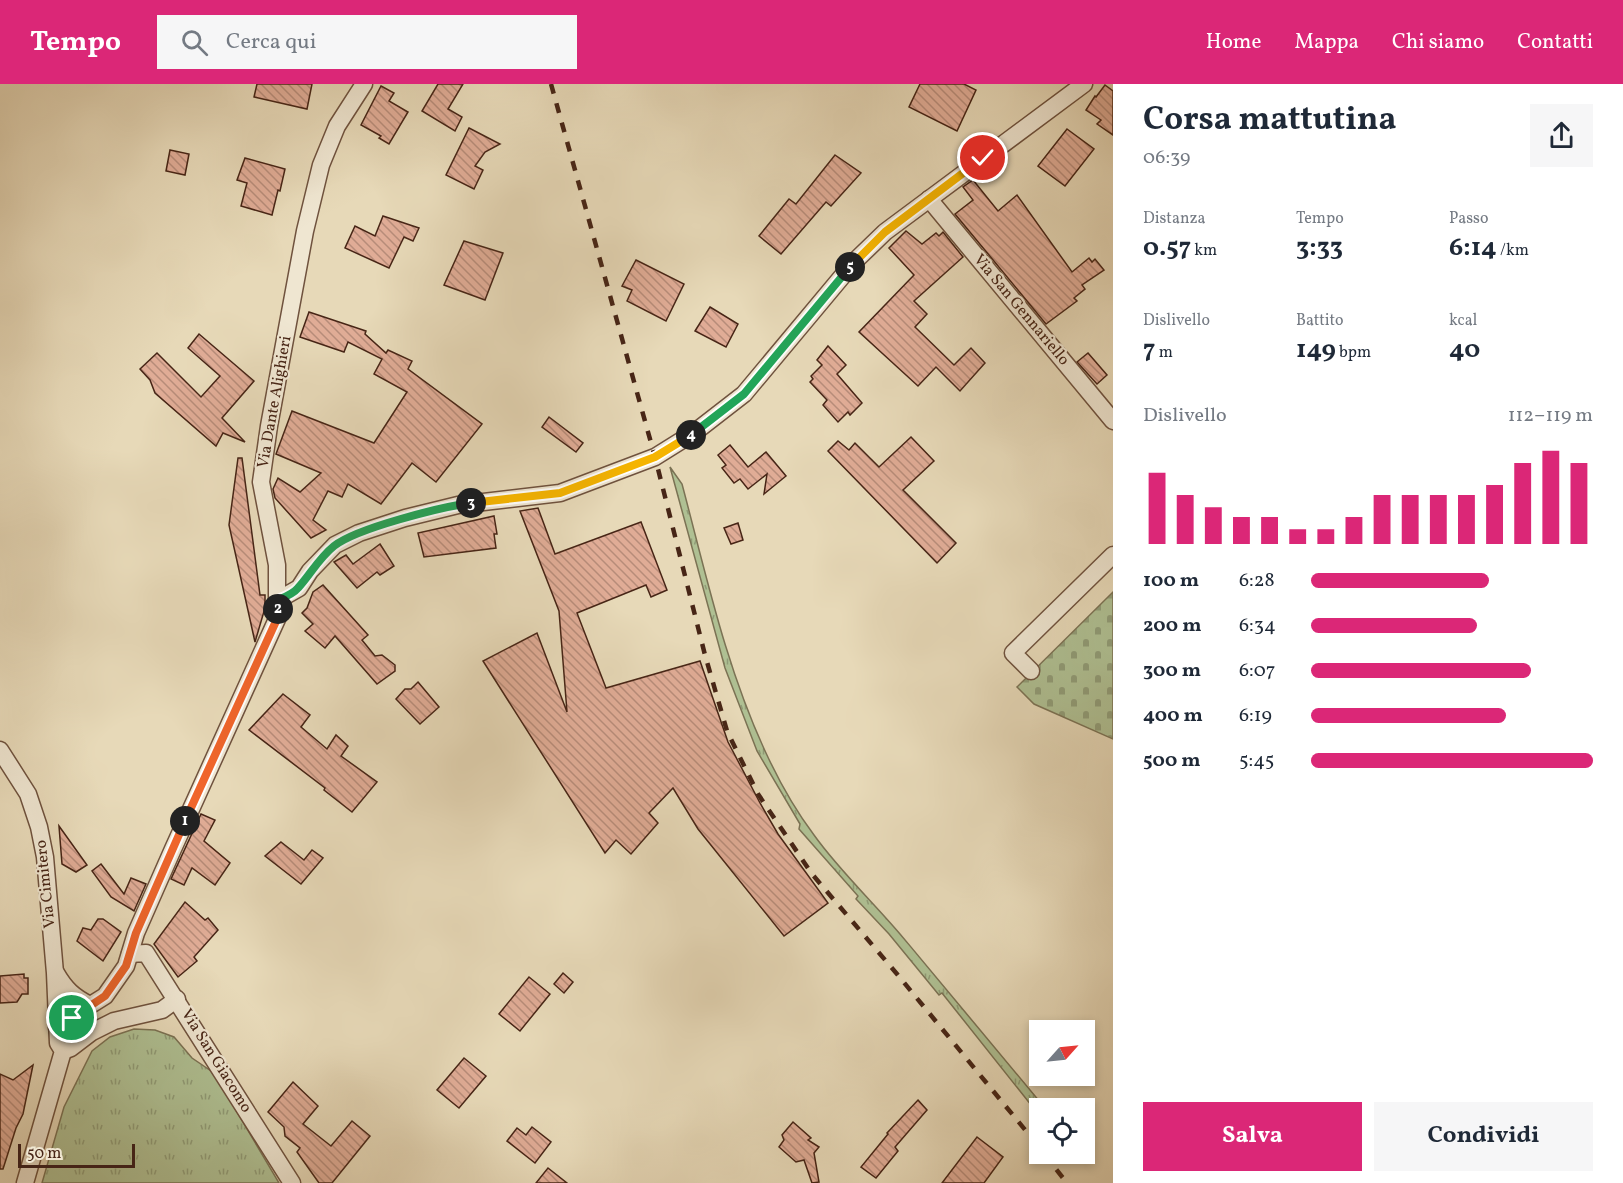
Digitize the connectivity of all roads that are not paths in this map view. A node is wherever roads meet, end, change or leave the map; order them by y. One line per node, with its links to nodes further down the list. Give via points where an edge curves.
1 (364, 84): 6 (street, Via Dante Alighieri, via 337,126 321,165 269,426 261,482 277,565)
2 (1084, 84): 3 (street)
3 (928, 199): 4 (street, Via San Gennariello); 6 (street, via 862,254 744,394 655,457 560,493 458,505 359,533 334,545 299,588)
4 (1113, 421)
5 (1113, 555): 7 (street, via 1013,652)
6 (278, 600): 9 (street, Via Dante Alighieri, via 277,619 142,919)
7 (1031, 671)
8 (0, 750): 10 (street, Via Cimitero, via 28,794 39,827)
9 (138, 954): 11 (street, Via San Giacomo); 12 (street, Via Dante Alighieri, via 111,990)
10 (55, 973): 12 (street, via 64,988); 13 (street, Via Cimitero)
11 (177, 999): 14 (street, via 162,1010 114,1021); 16 (street, Via San Giacomo)
12 (90, 1005): 13 (street, Via Dante Alighieri)
13 (57, 1028): 14 (street)
14 (63, 1051): 15 (street)
15 (25, 1183)
16 (292, 1183)

